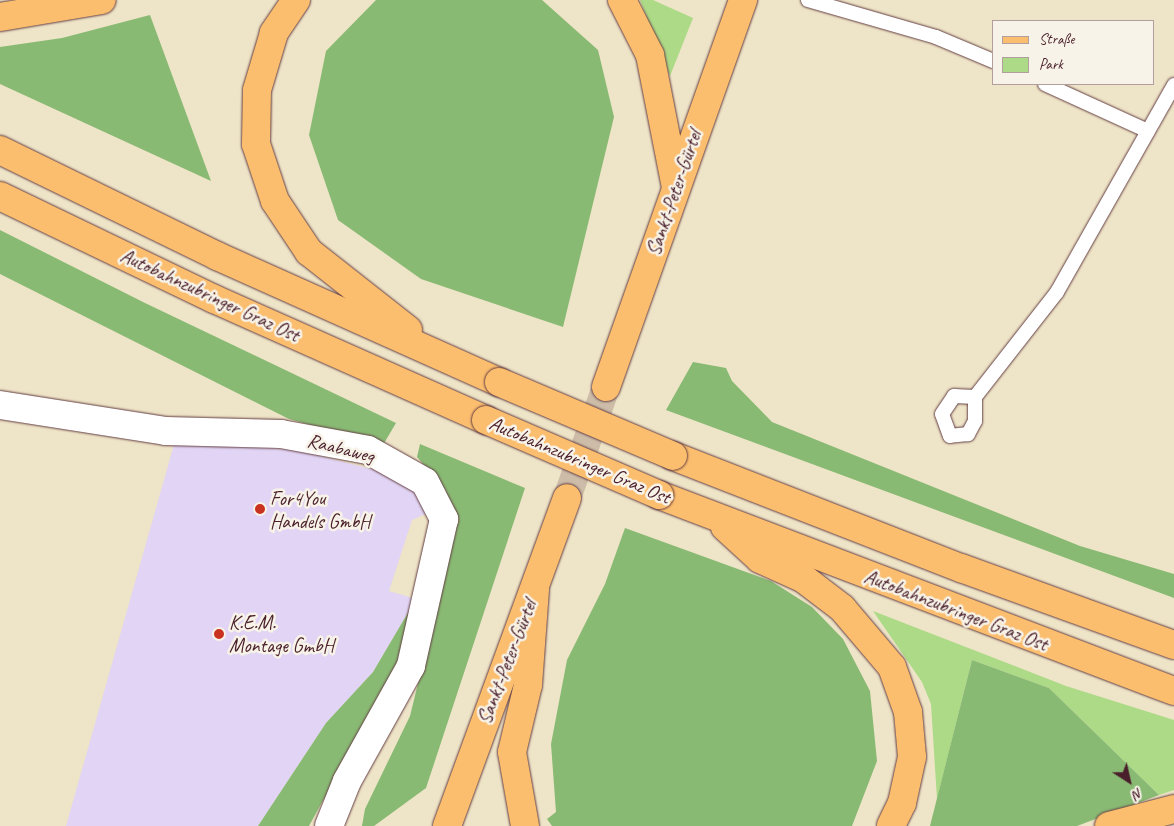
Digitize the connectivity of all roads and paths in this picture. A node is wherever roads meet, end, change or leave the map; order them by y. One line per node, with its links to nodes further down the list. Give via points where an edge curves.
1 (102, 0): 6 (main road)
2 (296, 0): 14 (main road, via 274,33 257,90 256,144 275,201 309,252)
3 (622, 0): 12 (main road, via 650,55)
4 (743, 0): 12 (main road, Sankt-Peter-Gürtel)
5 (808, 0): 7 (lane, via 936,37)
6 (0, 17)
7 (992, 61)
8 (1047, 85): 10 (lane)
9 (1174, 85): 10 (lane)
10 (1148, 130): 16 (lane, via 1057,292)
11 (0, 150): 14 (main road, Autobahnzubringer Graz Ost, via 217,256)
12 (676, 187): 15 (main road, Sankt-Peter-Gürtel)
13 (0, 196): 19 (main road, Autobahnzubringer Graz Ost, bridge, via 214,299)
14 (438, 354): 21 (main road, Autobahnzubringer Graz Ost, bridge, via 674,456 961,568)
15 (606, 387)
16 (974, 397)
17 (0, 404): 24 (street, Raabaweg, via 166,431 281,434 368,450 426,482 444,519 411,666 347,781)
18 (567, 498): 20 (main road, Sankt-Peter-Gürtel)
19 (715, 518): 22 (main road, Autobahnzubringer Graz Ost); 27 (main road, via 760,559 804,579 842,608 892,667 908,712 912,757 902,803)
20 (535, 589): 25 (main road, Sankt-Peter-Gürtel); 26 (main road, via 528,685 512,752)
21 (1174, 645)
22 (1174, 691)
23 (1174, 808): 28 (main road)
24 (329, 826)
25 (447, 826)
26 (525, 826)
27 (891, 826)
28 (1109, 826)

